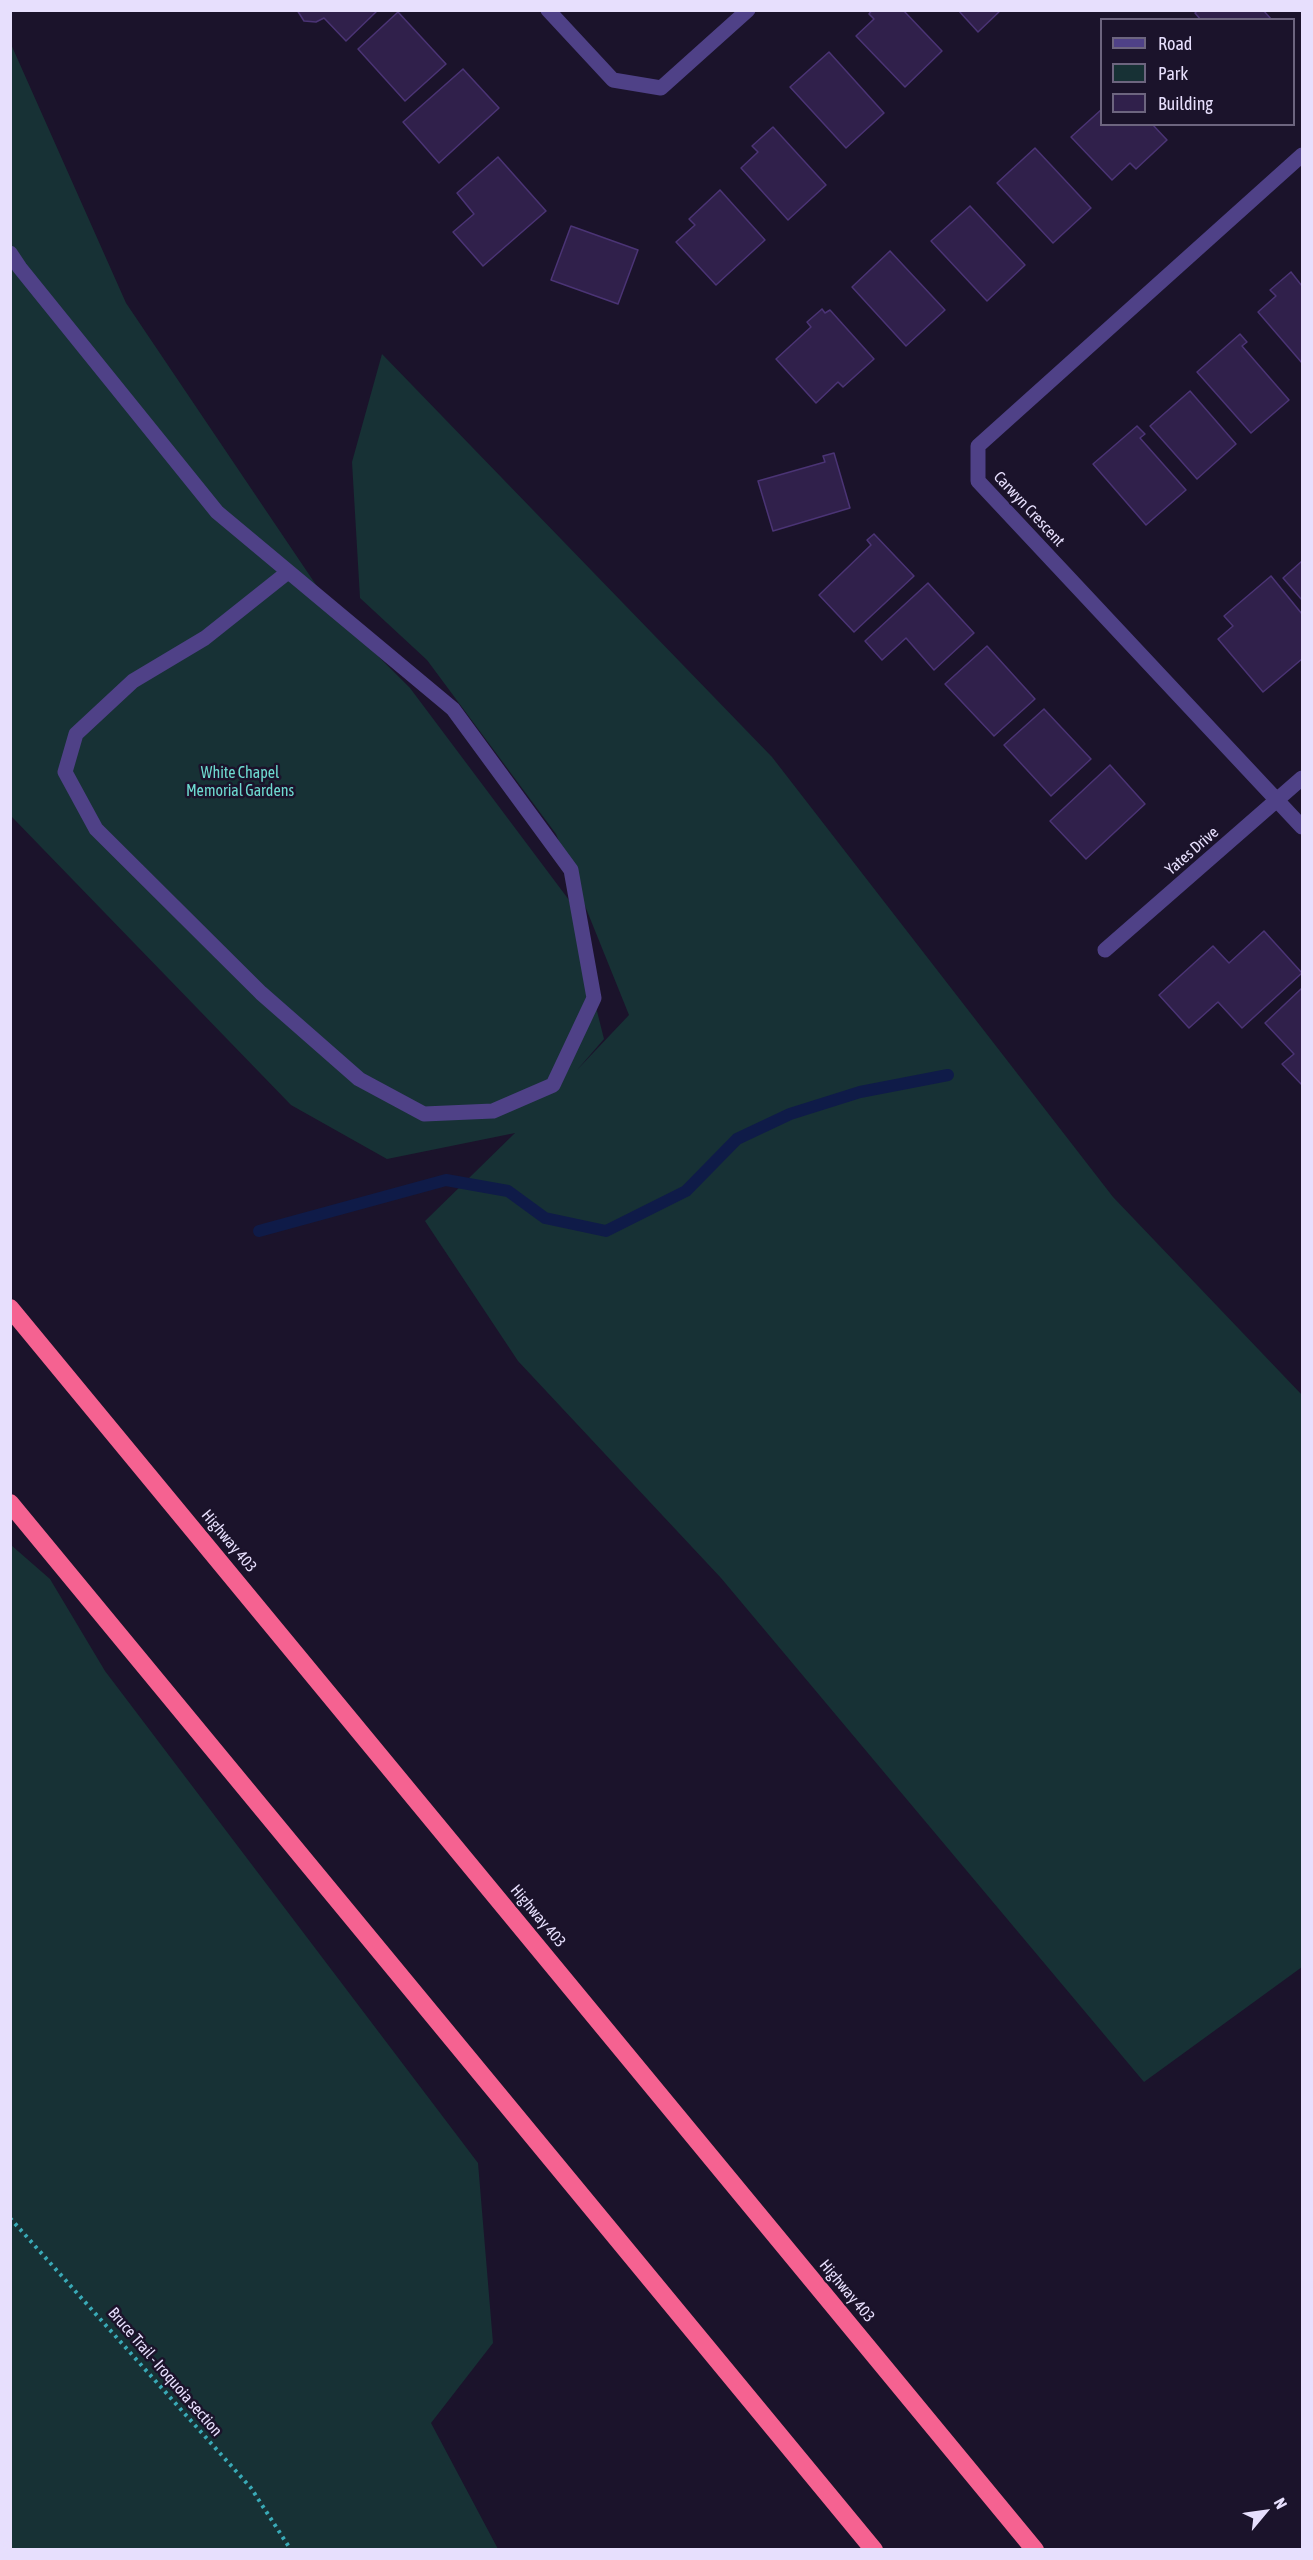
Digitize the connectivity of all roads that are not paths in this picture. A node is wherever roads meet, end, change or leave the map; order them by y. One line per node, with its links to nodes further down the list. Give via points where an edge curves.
1 (548, 10): 2 (street, via 613,80 660,88)
2 (748, 10)
3 (1302, 155): 7 (street, Carwyn Crescent, via 978,446 978,481)
4 (10, 253): 5 (street, via 217,512)
5 (288, 572): 5 (street, via 453,709 571,870 594,998 553,1085 493,1112 424,1114 359,1080 261,993 96,829 65,772 76,734 133,681 205,638)
6 (1302, 778): 7 (street, Yates Drive)
7 (1277, 800): 8 (street, Carwyn Crescent); 9 (street, Yates Drive)
8 (1302, 827)
9 (1105, 950)
10 (10, 1308): 13 (highway, Highway 403)
11 (10, 1503): 12 (highway)
12 (874, 2550)
13 (1035, 2550)

